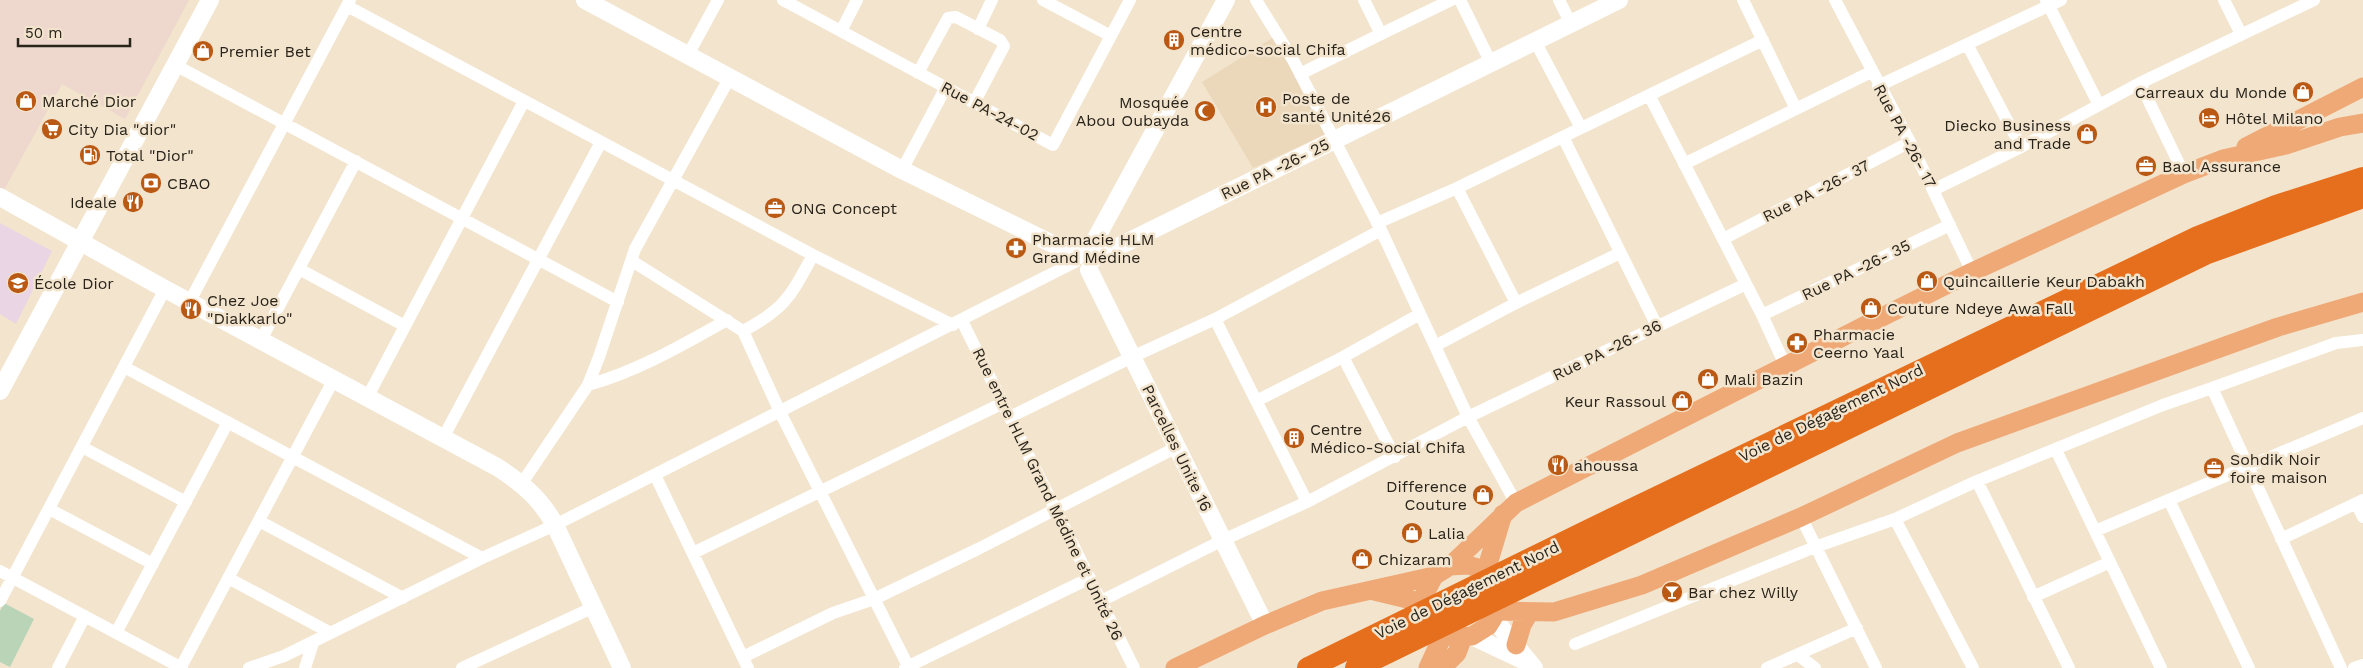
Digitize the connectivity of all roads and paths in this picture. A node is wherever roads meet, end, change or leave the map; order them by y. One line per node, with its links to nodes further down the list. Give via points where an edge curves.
1 (210, 0): 34 (street)
2 (585, 0): 32 (street)
3 (718, 0): 32 (street)
4 (782, 0): 25 (street, Rue PA-24-02)
5 (858, 0): 25 (street)
6 (992, 0): 24 (street)
7 (1043, 0): 28 (street)
8 (1130, 0): 28 (street, Rue PA-24-02)
9 (1225, 0): 75 (street)
10 (1256, 0): 37 (street)
11 (1364, 0): 26 (street)
12 (1451, 0): 26 (street)
13 (1460, 0): 33 (street)
14 (1559, 0): 23 (street)
15 (1619, 0): 23 (street, Rue PA -26- 25)
16 (1743, 0): 29 (street)
17 (2061, 0): 22 (street)
18 (2224, 0): 27 (street)
19 (2314, 0): 27 (street)
20 (1839, 2): 35 (street, Rue PA -26- 17)
21 (348, 3): 44 (street); 48 (street)
22 (2048, 3): 31 (street); 46 (street)
23 (1571, 24): 30 (street, Rue PA -26- 25)
24 (978, 29): 36 (street, via 956,17 948,18); 45 (street, via 1000,40 1004,46)
25 (841, 31): 36 (street, Rue PA-24-02)
26 (1381, 34): 37 (street)
27 (2241, 34): 39 (street)
28 (1111, 36): 45 (street, Rue PA-24-02, via 1053,145)
29 (1763, 40): 43 (street); 47 (street)
30 (1535, 41): 33 (street, Rue PA -26- 25); 50 (street)
31 (1966, 44): 40 (street); 55 (street)
32 (688, 55): 38 (street)
33 (1490, 63): 52 (street, Rue PA -26- 25)
34 (175, 65): 48 (street); 71 (street)
35 (1871, 72): 40 (street, Rue PA -26- 17); 47 (street)
36 (918, 73): 42 (street, Rue PA-24-02)
37 (1300, 74): 52 (street)
38 (730, 77): 59 (street); 62 (street)
39 (2140, 83): 46 (street); 60 (street)
40 (1878, 86): 54 (street, Rue PA -26- 17)
41 (2363, 87): 56 (main road)
42 (946, 88): 45 (street, Rue PA-24-02); 59 (street)
43 (1649, 95): 50 (street); 58 (street)
44 (524, 101): 53 (street); 67 (street)
45 (974, 102)
46 (2100, 105): 55 (street)
47 (1796, 109): 58 (street)
48 (284, 123): 57 (street); 81 (street)
49 (2361, 125): 56 (main road, via 2340,127 2286,145)
50 (1581, 128): 51 (street)
51 (1563, 137): 63 (street); 72 (street)
52 (1335, 140): 69 (street); 75 (street, Rue PA -26- 25)
53 (601, 142): 62 (street); 74 (street)
54 (1910, 142): 64 (street, Rue PA -26- 17); 70 (street, Rue PA -26- 37)
55 (2022, 146): 64 (street)
56 (2224, 159): 60 (main road)
57 (356, 162): 67 (street); 77 (street)
58 (1684, 164): 70 (street)
59 (902, 170): 75 (street)
60 (2184, 174): 78 (main road)
61 (2363, 178): 185 (highway, Voie de Dégagement Nord, via 2276,206 2198,237)
62 (673, 180): 73 (street); 76 (street, via 635,249)
63 (1457, 188): 69 (street); 83 (street)
64 (1933, 190): 68 (street, Rue PA -26- 17)
65 (0, 197): 71 (street)
66 (2363, 197): 186 (highway, Voie de Dégagement Nord, via 2205,254)
67 (462, 219): 74 (street); 90 (street)
68 (1950, 225): 78 (street, Rue PA -26- 17); 86 (street, Rue PA -26- 35)
69 (1379, 227): 85 (street); 87 (street)
70 (1723, 239): 79 (street)
71 (81, 240): 80 (street); 103 (street)
72 (1620, 253): 83 (street); 91 (street)
73 (813, 255): 89 (street); 92 (street, via 791,295 780,307)
74 (538, 259): 82 (street); 112 (street)
75 (1084, 260): 89 (street); 96 (street, Parcelles Unite 16)
76 (632, 261): 82 (street); 88 (street)
77 (299, 269): 90 (street); 93 (street)
78 (1972, 272): 98 (main road)
79 (1746, 284): 86 (street); 91 (street, Rue PA -26- 36)
80 (165, 289): 81 (street); 99 (street)
81 (190, 301): 93 (street)
82 (618, 302): 101 (street)
83 (1516, 303): 95 (street)
84 (2361, 304): 130 (main road, via 2278,328 1957,443)
85 (1420, 314): 95 (street); 97 (street)
86 (1762, 315): 98 (street)
87 (1216, 319): 96 (street); 105 (street)
88 (727, 320): 92 (street); 101 (street, via 644,364)
89 (957, 323): 106 (street, Rue entre HLM Grand Médine et Unité 26); 107 (street)
90 (405, 326): 104 (street)
91 (1657, 326): 109 (street, Rue PA -26- 36)
92 (743, 331): 107 (street)
93 (261, 340): 100 (street)
94 (2363, 340): 102 (street, via 2336,343)
95 (1435, 346): 109 (street)
96 (1132, 356): 108 (street); 114 (street, Parcelles Unite 16)
97 (1343, 357): 105 (street); 117 (street)
98 (1785, 365): 127 (main road)
99 (124, 367): 111 (street); 113 (street)
100 (334, 379): 104 (street); 116 (street)
101 (588, 385): 121 (street)
102 (2212, 388): 115 (street); 118 (street)
103 (0, 391)
104 (367, 398): 112 (street)
105 (1256, 401): 125 (street)
106 (1003, 403): 108 (street, Rue entre HLM Grand Médine et Unité 26); 122 (street)
107 (780, 412): 119 (street); 122 (street)
108 (1010, 417): 129 (street, Rue entre HLM Grand Médine et Unité 26)
109 (1468, 417): 117 (street, Rue PA -26- 36); 127 (street)
110 (2363, 418): 118 (street)
111 (228, 422): 116 (street); 124 (street)
112 (443, 438): 121 (street)
113 (82, 447): 124 (street); 128 (street)
114 (1177, 448): 129 (street); 136 (street, Parcelles Unite 16)
115 (2056, 450): 120 (street); 135 (street)
116 (292, 457): 133 (street); 140 (street)
117 (1395, 457): 125 (street, Rue PA -26- 36)
118 (2247, 467): 123 (street); 137 (street)
119 (655, 475): 134 (street); 139 (street)
120 (1977, 481): 132 (street); 152 (street)
121 (522, 483): 134 (street, via 546,508)
122 (820, 492): 139 (street); 154 (street)
123 (2169, 500): 135 (street); 195 (street)
124 (186, 502): 142 (street)
125 (1308, 502): 136 (street, Rue PA -26- 36)
126 (2360, 502): 131 (street); 137 (street)
127 (1509, 508): 143 (main road); 145 (main road)
128 (49, 509): 142 (street); 147 (street)
129 (1056, 509): 149 (street, Rue entre HLM Grand Médine et Unité 26); 154 (street)
130 (1801, 516): 138 (street); 159 (main road, via 1642,585)
131 (2363, 518)
132 (1895, 519): 138 (street); 192 (street)
133 (258, 521): 148 (street); 153 (street)
134 (555, 525): 140 (street); 158 (street)
135 (2095, 531): 141 (street)
136 (1223, 540): 156 (street, Rue PA -26- 36); 163 (street, Parcelles Unite 16)
137 (2281, 540): 196 (street)
138 (1815, 547): 164 (street); 170 (street)
139 (693, 553): 173 (street)
140 (482, 558): 153 (street)
141 (2110, 562): 152 (street); 194 (street)
142 (153, 564): 165 (street)
143 (1450, 566): 145 (main road, via 1468,565); 146 (main road)
144 (0, 571): 147 (street)
145 (1485, 574): 151 (main road)
146 (1434, 576): 150 (main road); 157 (main road)
147 (12, 577): 155 (street); 162 (street)
148 (228, 578): 166 (street); 178 (street)
149 (1090, 578): 156 (street, Rue entre HLM Grand Médine et Unité 26); 182 (street)
150 (1368, 590): 157 (main road); 163 (main road, via 1322,602)
151 (1496, 590): 159 (main road); 161 (main road, via 1498,599)
152 (2033, 597): 193 (street)
153 (403, 598): 166 (street)
154 (874, 599): 173 (street, via 833,613); 182 (street)
155 (0, 600)
156 (1101, 601): 183 (street, Rue entre HLM Grand Médine et Unité 26)
157 (1424, 602): 167 (main road, via 1430,620)
158 (594, 607): 176 (street); 181 (street)
159 (1554, 612): 160 (main road)
160 (1529, 613): 161 (main road); 171 (main road)
161 (1494, 614): 168 (main road, via 1488,626); 171 (street)
162 (85, 616): 165 (street); 177 (street)
163 (1265, 625): 184 (main road)
164 (1857, 628): 172 (street); 191 (street)
165 (116, 633): 178 (street)
166 (331, 633): 169 (street)
167 (1444, 633): 168 (main road); 187 (main road)
168 (1467, 637): 174 (street); 188 (main road)
169 (313, 643): 179 (street); 180 (street)
170 (1575, 644)
171 (1516, 646): 174 (street)
172 (1798, 655): 189 (street); 190 (street)
173 (746, 662)
174 (1530, 665)
175 (2363, 665): 197 (street)
176 (620, 667)
177 (58, 668)
178 (181, 668)
179 (249, 668)
180 (305, 668)
181 (462, 668)
182 (908, 668)
183 (1134, 668)
184 (1175, 668)
185 (1308, 668)
186 (1356, 668)
187 (1428, 668)
188 (1442, 668)
189 (1767, 668)
190 (1814, 668)
191 (1876, 668)
192 (1973, 668)
193 (2069, 668)
194 (2162, 668)
195 (2250, 668)
196 (2341, 668)
197 (2354, 668)

